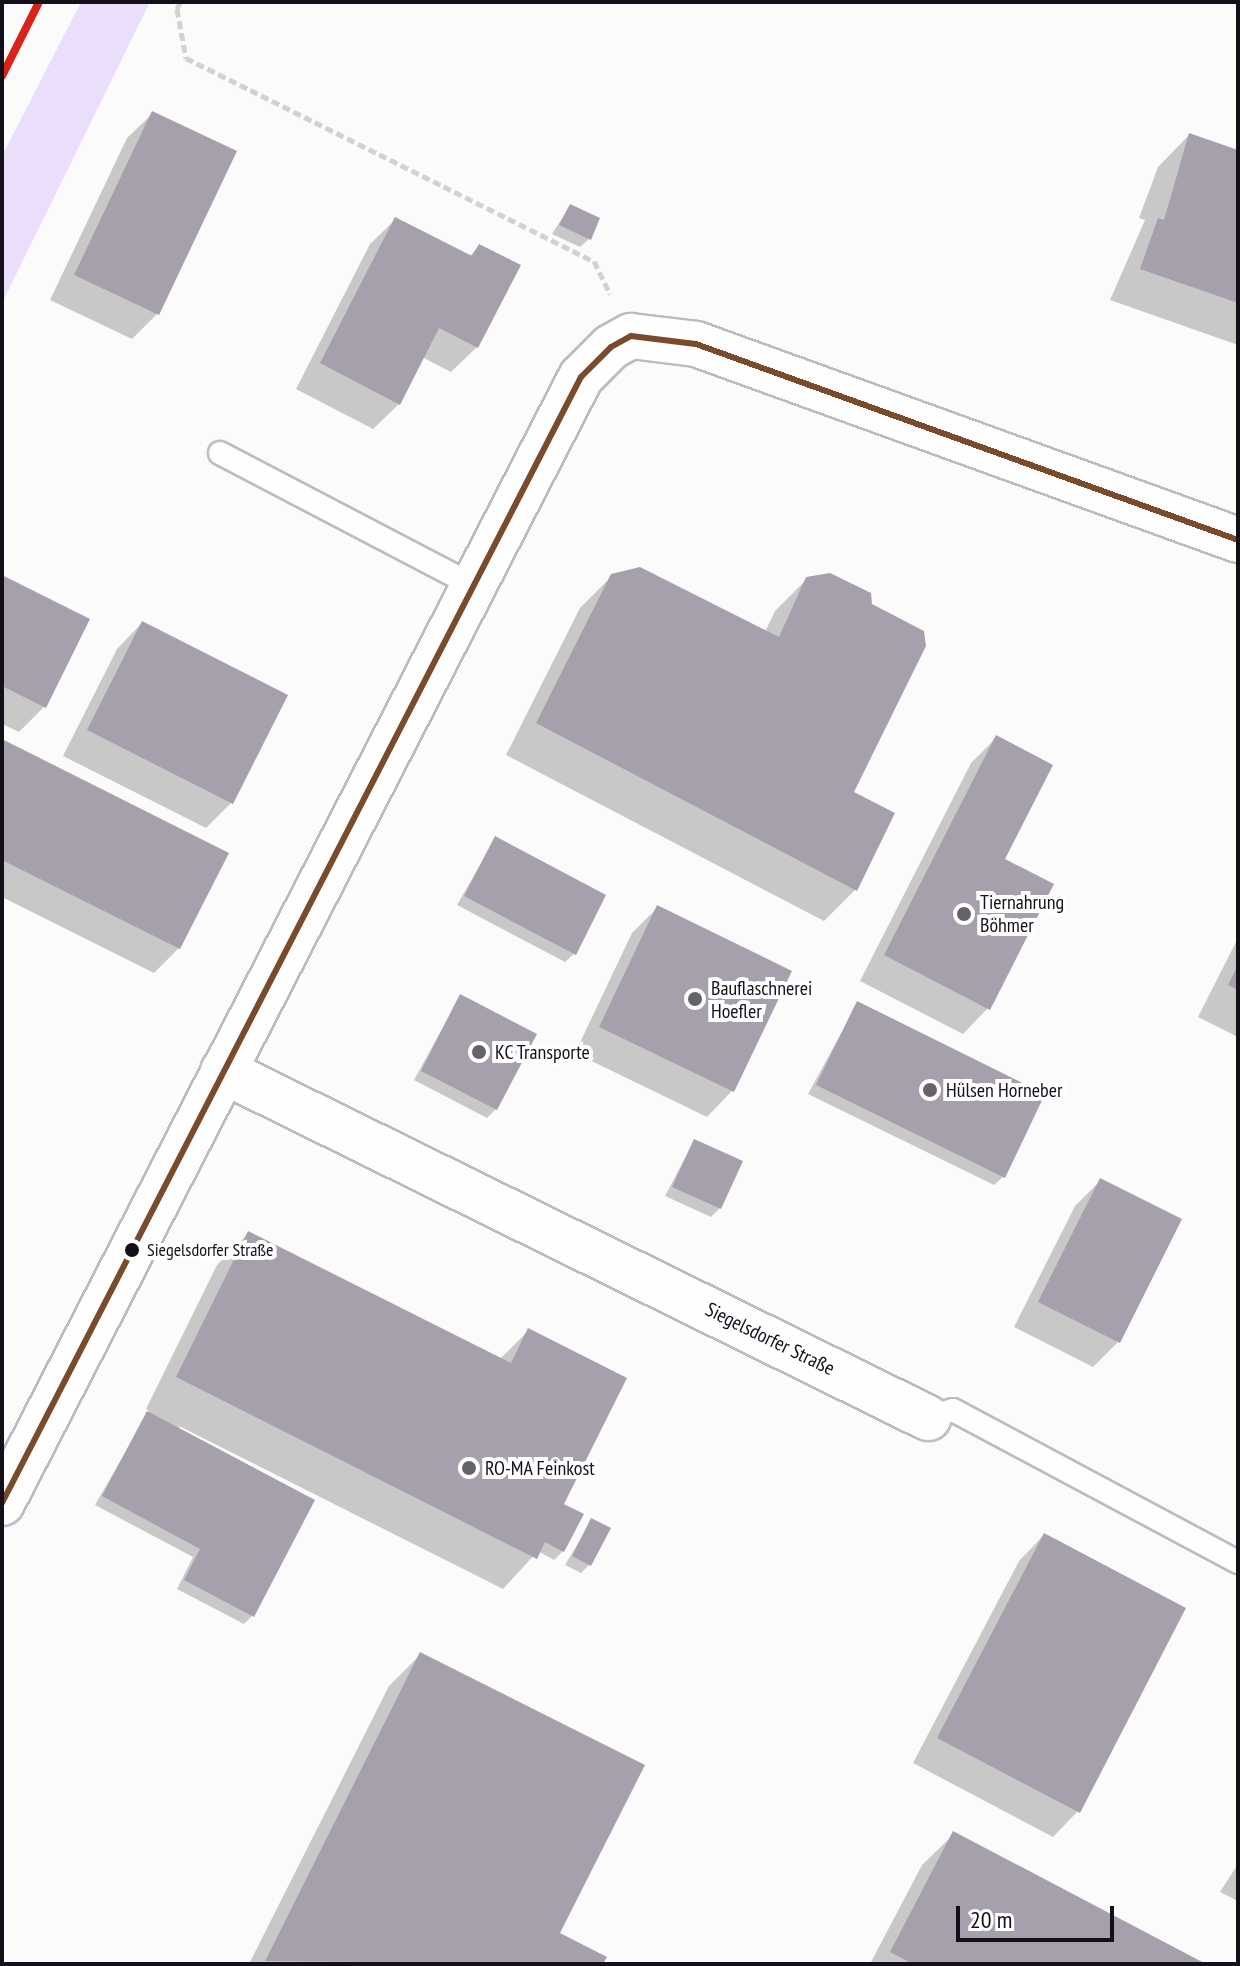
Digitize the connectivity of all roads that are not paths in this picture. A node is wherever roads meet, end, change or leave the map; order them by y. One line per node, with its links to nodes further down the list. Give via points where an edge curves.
1 (220, 453): 3 (lane)
2 (1238, 540): 3 (street, via 696,344 631,336 611,347 581,377)
3 (473, 585): 4 (street)
4 (223, 1071): 5 (street, Siegelsdorfer Straße); 6 (street)
5 (928, 1418): 7 (lane, via 953,1410)
6 (2, 1503)
7 (1238, 1562)

